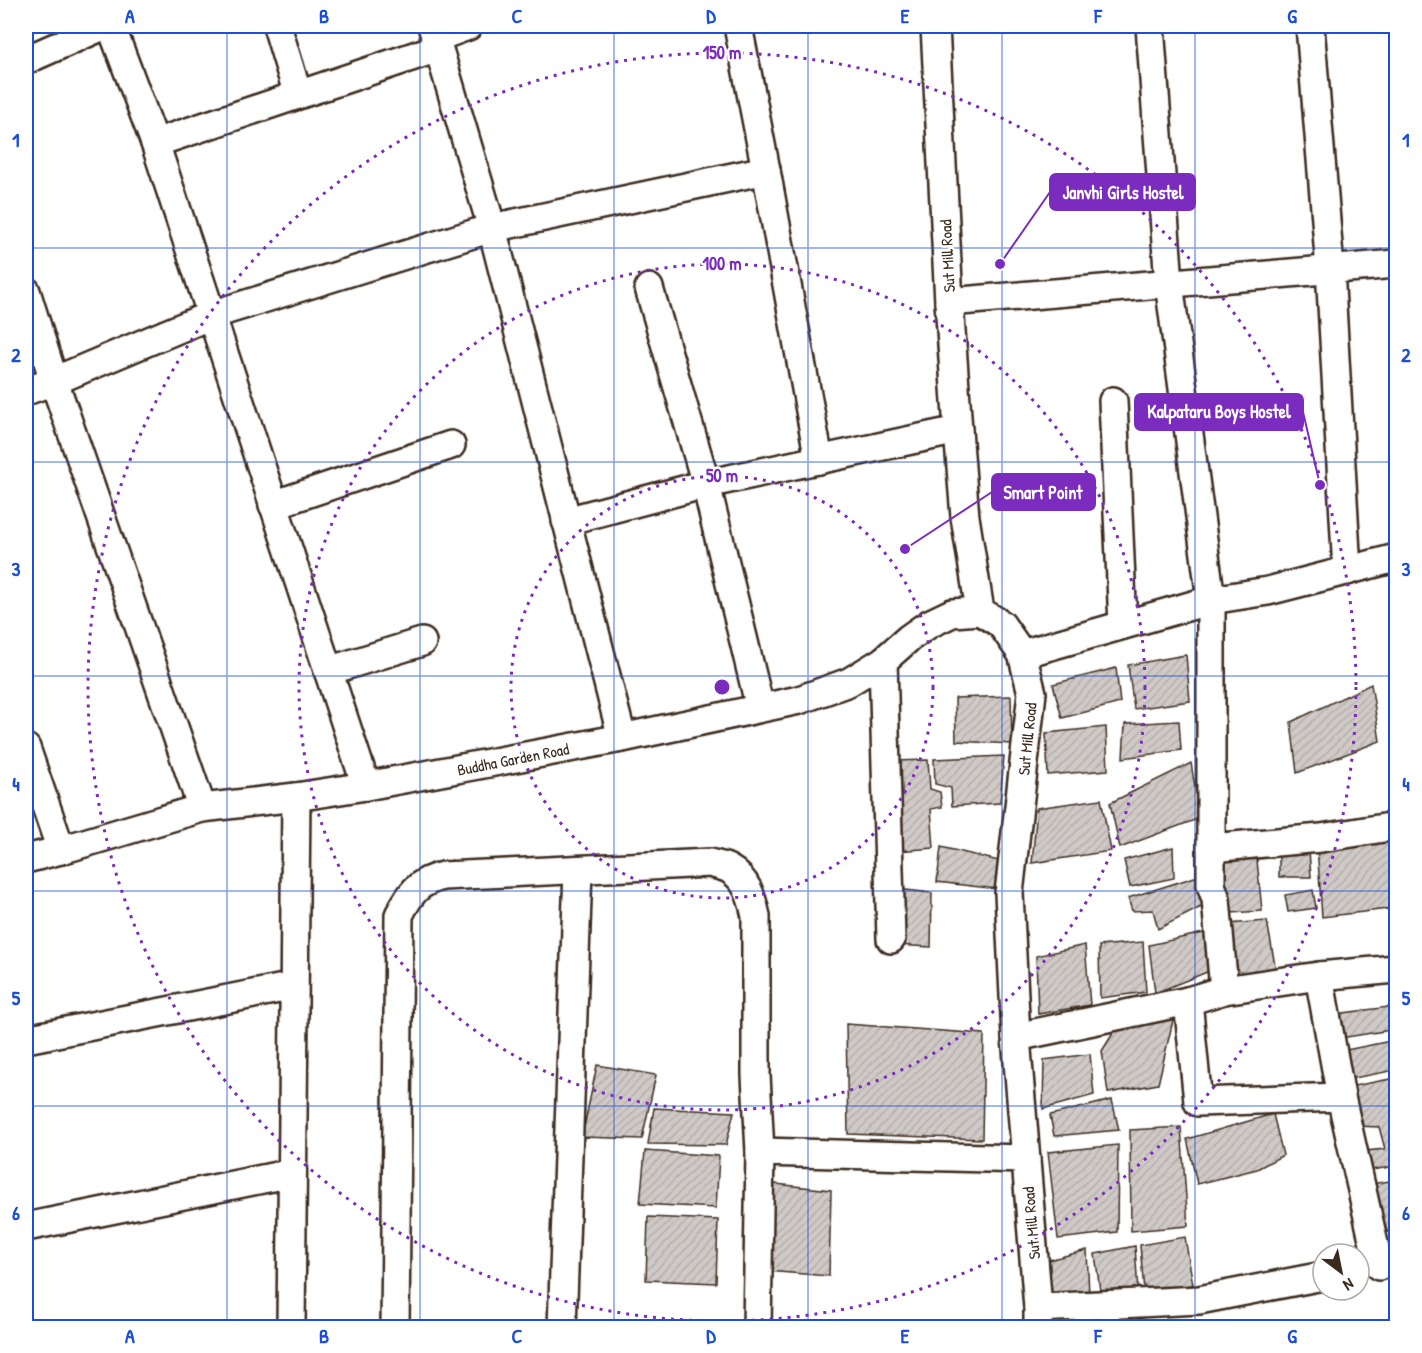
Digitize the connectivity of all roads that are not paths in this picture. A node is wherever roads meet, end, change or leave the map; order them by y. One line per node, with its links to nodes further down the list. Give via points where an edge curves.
1 (103, 26): 10 (street)
2 (111, 26): 12 (street)
3 (277, 26): 11 (street)
4 (468, 26): 9 (street)
5 (738, 26): 13 (street)
6 (935, 26): 20 (street, Sut Mill Road)
7 (1150, 26): 17 (street)
8 (1310, 26): 16 (street)
9 (435, 37): 11 (street); 14 (street)
10 (26, 60)
11 (298, 95): 12 (street)
12 (154, 143): 21 (street)
13 (766, 170): 14 (street); 27 (street)
14 (492, 228): 21 (street); 30 (street)
15 (1396, 264): 16 (street)
16 (1330, 269): 17 (street); 32 (street)
17 (1169, 283): 20 (street); 33 (street)
18 (649, 288): 28 (street)
19 (26, 291): 22 (street)
20 (949, 302): 25 (street, Sut Mill Road)
21 (210, 315): 22 (street); 29 (street)
22 (54, 381): 23 (street); 45 (street)
23 (26, 391)
24 (1113, 401): 35 (street)
25 (958, 430): 27 (street); 34 (street, Sut Mill Road, via 965,517)
26 (451, 445): 29 (street)
27 (819, 460): 28 (street)
28 (706, 484): 30 (street); 40 (street)
29 (273, 505): 39 (street)
30 (566, 521): 41 (street)
31 (1396, 558): 32 (street)
32 (1347, 571): 33 (street, via 1268,591)
33 (1211, 600): 35 (street); 47 (street)
34 (980, 611): 37 (street, Sut Mill Road, via 1001,624); 38 (street, Buddha Garden Road, via 952,612 909,638)
35 (1123, 625): 37 (street)
36 (422, 642): 39 (street)
37 (1022, 654): 57 (street, Sut Mill Road, via 1032,693 1010,893)
38 (883, 661): 40 (street, Buddha Garden Road, via 849,682 800,700); 51 (street)
39 (328, 671): 43 (street)
40 (760, 708): 41 (street, Buddha Garden Road)
41 (622, 738): 43 (street, Buddha Garden Road)
42 (26, 748): 48 (street)
43 (366, 786): 44 (street, Buddha Garden Road)
44 (296, 797): 45 (street, Buddha Garden Road); 54 (street)
45 (202, 808): 48 (street, Buddha Garden Road)
46 (1396, 826): 47 (street, via 1321,838)
47 (1211, 848): 55 (street, via 1211,885 1216,899)
48 (61, 850): 49 (street, Buddha Garden Road)
49 (26, 859)
50 (578, 870): 60 (street, via 710,863 730,869 742,880 751,894 756,916); 68 (street, via 431,879 408,897 399,915); 69 (street)
51 (891, 939)
52 (1396, 969): 53 (street)
53 (1319, 976): 55 (street); 59 (street)
54 (294, 986): 58 (street); 62 (street)
55 (1224, 990): 56 (street)
56 (1188, 1001): 57 (street); 59 (street, via 1198,1102)
57 (1016, 1037): 61 (street, Sut Mill Road)
58 (26, 1039)
59 (1341, 1097): 64 (street)
60 (760, 1152): 61 (street); 70 (street)
61 (1026, 1159): 66 (street, Sut Mill Road)
62 (292, 1173): 63 (street); 67 (street)
63 (26, 1227)
64 (1378, 1266)
65 (1311, 1278): 66 (street, via 1199,1300)
66 (1038, 1318)
67 (291, 1328)
68 (395, 1328)
69 (562, 1328)
70 (757, 1328)

